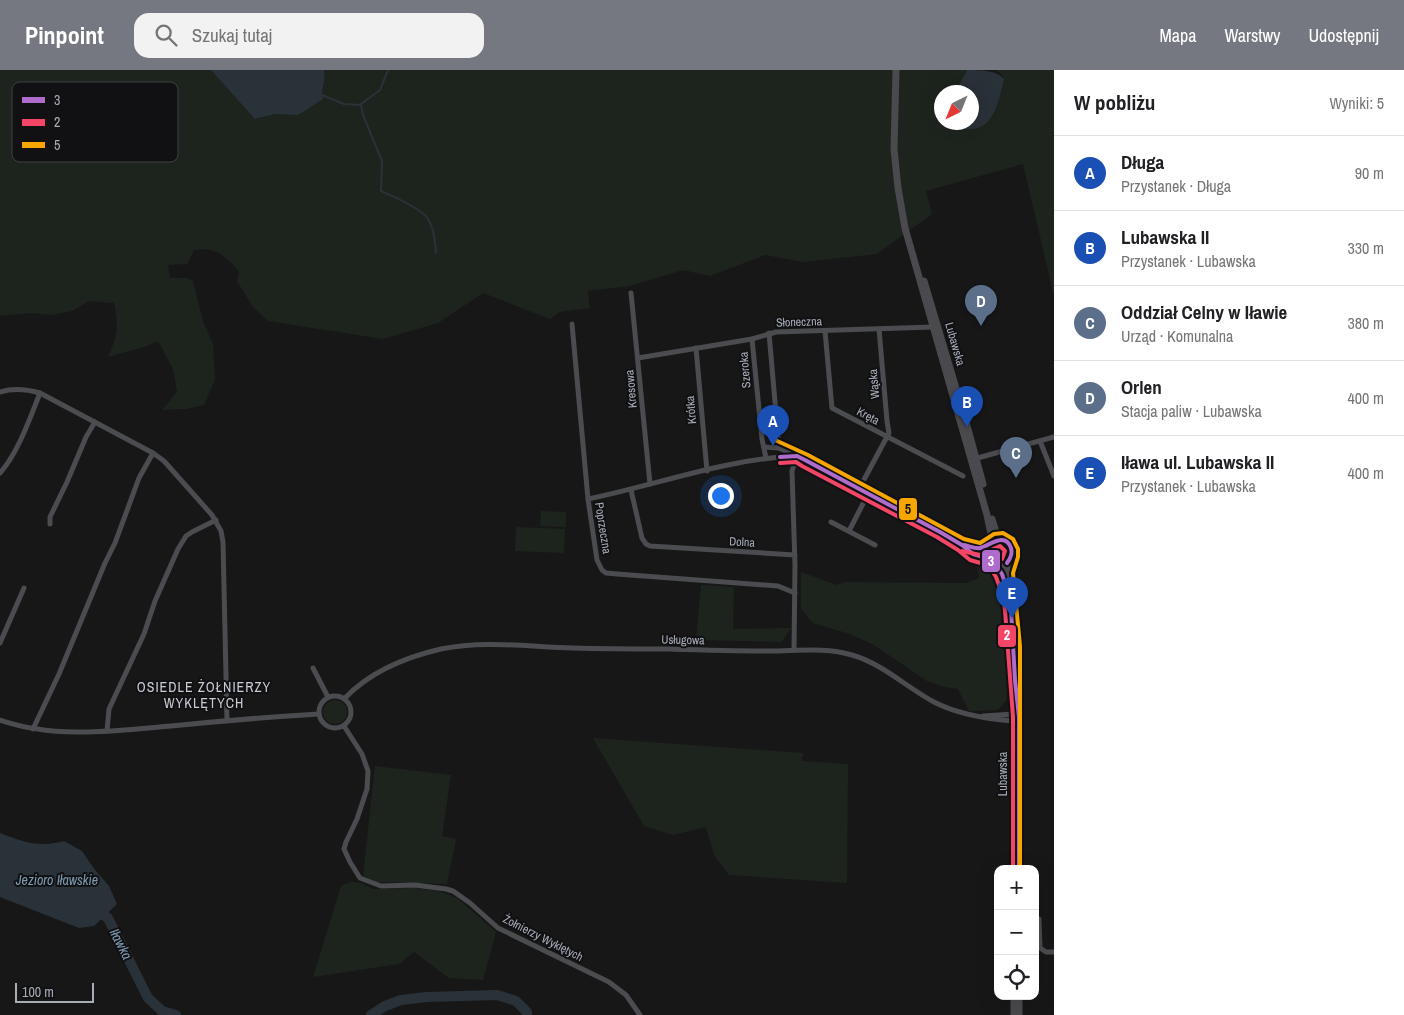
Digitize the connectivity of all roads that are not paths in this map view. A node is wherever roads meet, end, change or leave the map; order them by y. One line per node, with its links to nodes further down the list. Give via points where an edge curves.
1 (896, 70): 2 (main road, Lubawska, via 894,149)
2 (903, 211): 5 (main road, Lubawska); 8 (main road, Lubawska)
3 (631, 293): 12 (street, Kresowa)
4 (572, 324): 33 (street, Poprzeczna)
5 (933, 327): 6 (street, Słoneczna); 8 (main road); 24 (main road, Lubawska)
6 (879, 329): 7 (street, Słoneczna); 16 (street, Wąska)
7 (825, 331): 9 (street, Słoneczna); 16 (street, Kręta, via 832,408)
8 (940, 332): 24 (main road, Lubawska)
9 (769, 333): 10 (street, Słoneczna); 20 (street)
10 (752, 339): 11 (street, Słoneczna); 19 (street, Szeroka)
11 (696, 348): 12 (street, Słoneczna); 25 (street, Krótka)
12 (638, 358): 29 (street, Kresowa)
13 (0, 392): 14 (street, via 24,389)
14 (40, 393): 15 (street); 26 (street, via 7,466)
15 (95, 422): 21 (street); 36 (street, via 50,517)
16 (888, 437): 27 (street, Kręta); 30 (street)
17 (1054, 437): 18 (street)
18 (1040, 441): 24 (street); 28 (street)
19 (764, 447): 20 (street); 23 (street, Szeroka)
20 (779, 448): 22 (street)
21 (153, 453): 34 (street, via 164,461); 59 (street, via 139,478 115,543)
22 (797, 456): 23 (street); 30 (street); 42 (street, via 792,471)
23 (766, 458): 25 (street)
24 (974, 459): 38 (main road, Lubawska); 39 (main road, Lubawska, via 991,534)
25 (707, 471): 29 (street)
26 (0, 474)
27 (963, 476)
28 (1054, 476)
29 (650, 484): 31 (street)
30 (859, 489): 32 (street)
31 (630, 490): 33 (street); 42 (street, Dolna, via 642,538 650,546)
32 (868, 494): 37 (street); 41 (street)
33 (588, 499): 47 (street, Poprzeczna, via 597,560 606,573 778,586)
34 (216, 520): 57 (street, via 223,542); 60 (street, via 186,536 178,550 109,710)
35 (831, 522): 37 (street)
36 (50, 524)
37 (848, 531): 40 (street)
38 (1001, 540): 39 (main road); 44 (main road, via 1012,549)
39 (989, 544): 41 (street, via 978,549); 43 (main road)
40 (875, 545)
41 (962, 545): 43 (street, via 972,554)
42 (795, 555): 47 (street)
43 (987, 558): 45 (main road)
44 (1007, 563): 45 (main road); 48 (main road, Lubawska)
45 (996, 565): 48 (main road, Lubawska)
46 (24, 588): 49 (street)
47 (795, 593): 50 (street)
48 (1009, 596): 55 (main road, Lubawska, via 1014,646)
49 (0, 643)
50 (794, 650): 53 (street, Usługowa, via 460,646 406,659 365,680); 55 (street, Usługowa, via 818,649 852,655 882,668 933,702 956,711)
51 (313, 668): 52 (street)
52 (328, 697): 53 (street, via 337,695); 54 (street, via 319,708)
53 (345, 698): 58 (street, via 352,711)
54 (319, 714): 57 (street); 58 (street, via 330,728)
55 (1015, 717): 61 (main road, Lubawska); 62 (main road, Lubawska)
56 (0, 720): 59 (street)
57 (227, 721): 60 (street)
58 (344, 726): 67 (street, Żołnierzy Wyklętych, via 362,754 368,771 367,789 344,849 360,878 381,886 415,885 453,891 498,928 609,982 626,995)
59 (33, 729): 60 (street)
60 (107, 731)
61 (1014, 865)
62 (1019, 865)
63 (1039, 919): 64 (street, via 1040,948)
64 (1054, 952)
65 (1014, 1000): 68 (main road)
66 (1019, 1000): 69 (main road)
67 (640, 1015)
68 (1014, 1015)
69 (1019, 1015)

